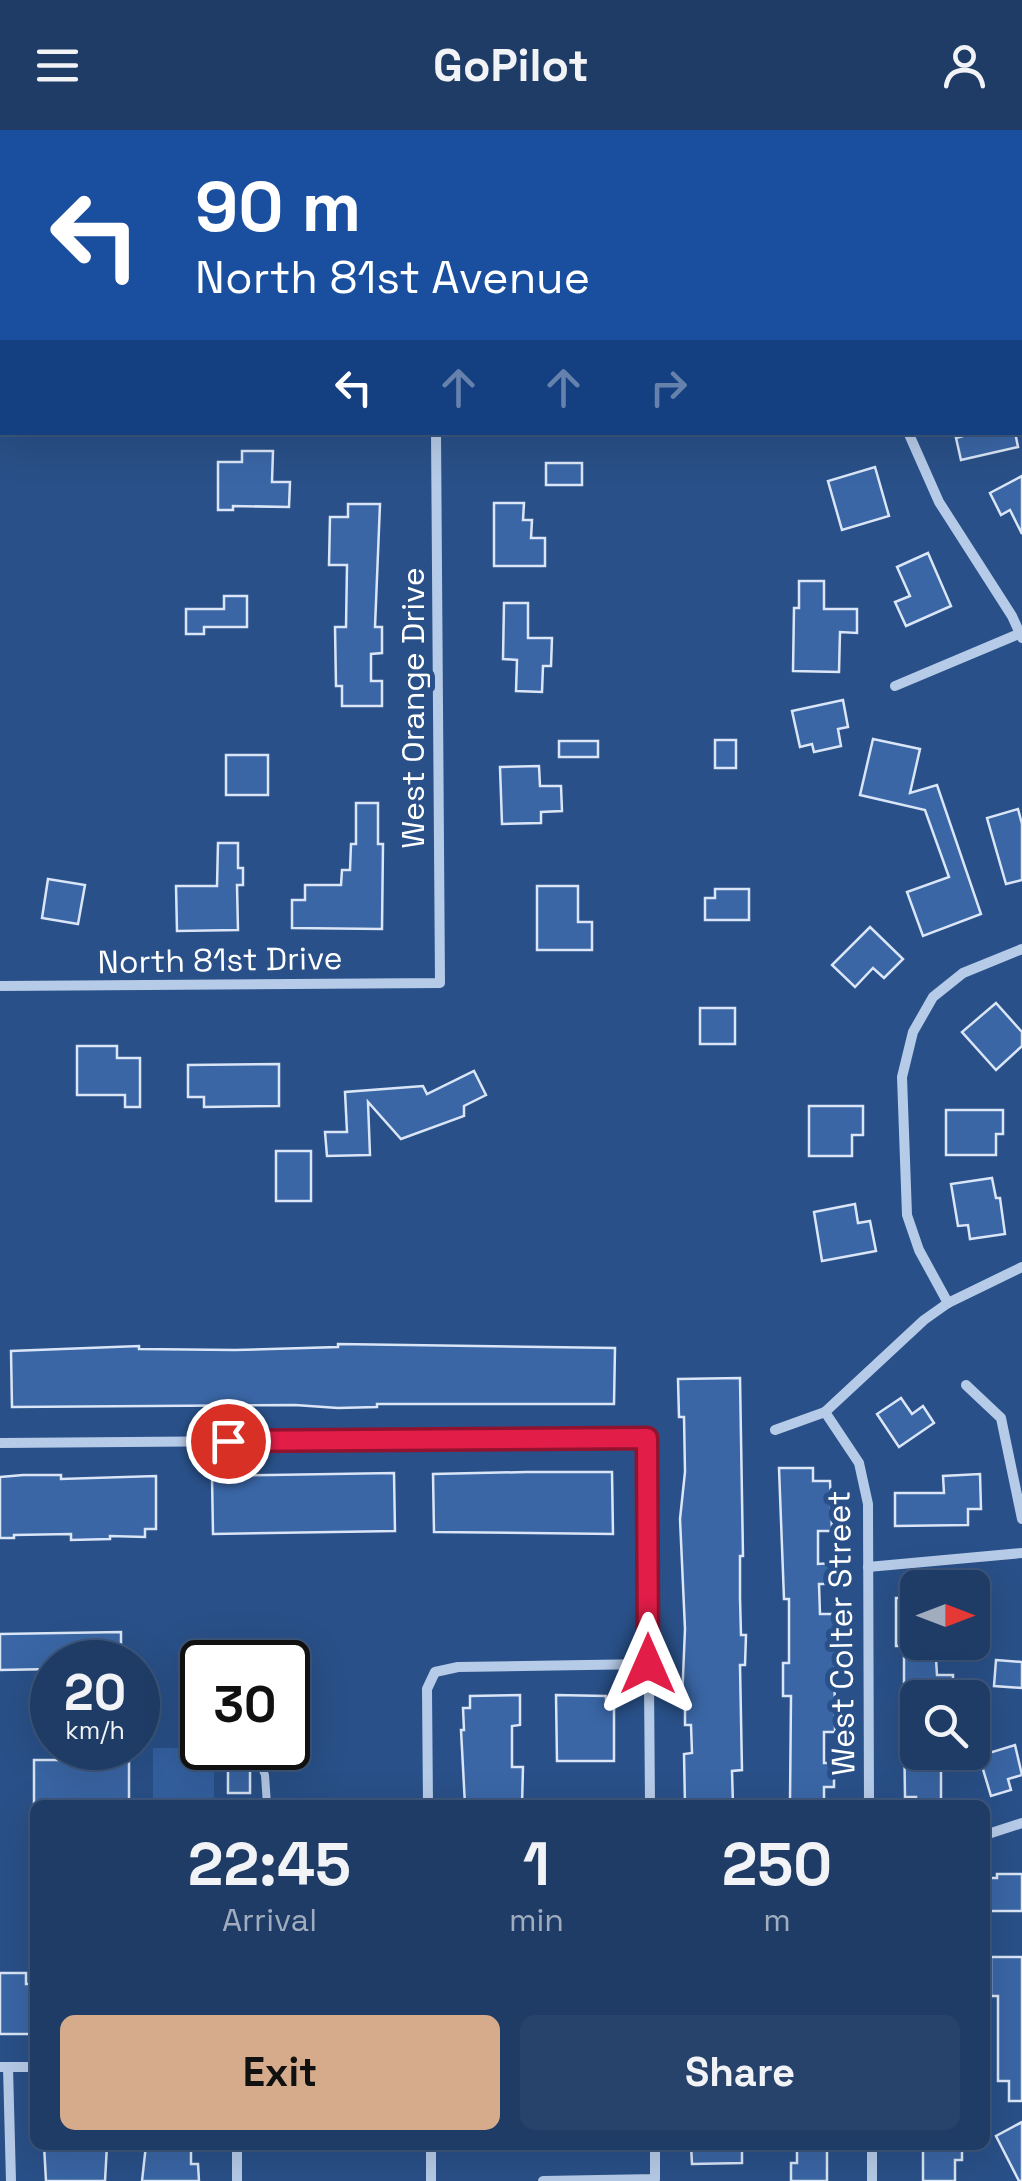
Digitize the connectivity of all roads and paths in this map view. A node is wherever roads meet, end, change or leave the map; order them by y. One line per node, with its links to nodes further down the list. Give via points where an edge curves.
1 (436, 435): 6 (street, West Orange Drive)
2 (909, 435): 3 (street, via 938,502)
3 (1021, 635): 4 (street)
4 (895, 686)
5 (1022, 949): 9 (street, via 963,974 933,997 913,1032 902,1077 907,1215)
6 (440, 983): 7 (street, North 81st Drive)
7 (0, 986)
8 (1022, 1267): 9 (street)
9 (948, 1303): 11 (street)
10 (966, 1385): 14 (street, via 1001,1418)
11 (825, 1412): 12 (street); 16 (street, West Colter Street, via 865,1479)
12 (775, 1430)
13 (0, 1443): 17 (street, via 647,1438)
14 (1022, 1519)
15 (1022, 1552): 16 (street)
16 (868, 1567): 22 (street, West Colter Street)
17 (648, 1664): 20 (street, via 435,1672 427,1689); 21 (street)
18 (263, 1770): 19 (lane)
19 (267, 1800)
20 (428, 1800)
21 (650, 1800)
22 (869, 1800)
23 (1022, 1823): 24 (street)
24 (990, 1833)
25 (4, 2067): 26 (street); 32 (street)
26 (30, 2067)
27 (236, 2150): 33 (street)
28 (431, 2150): 34 (street)
29 (655, 2150): 31 (street)
30 (872, 2150): 36 (street)
31 (655, 2180): 35 (street)
32 (11, 2181)
33 (236, 2181)
34 (431, 2181)
35 (542, 2181)
36 (872, 2181)

